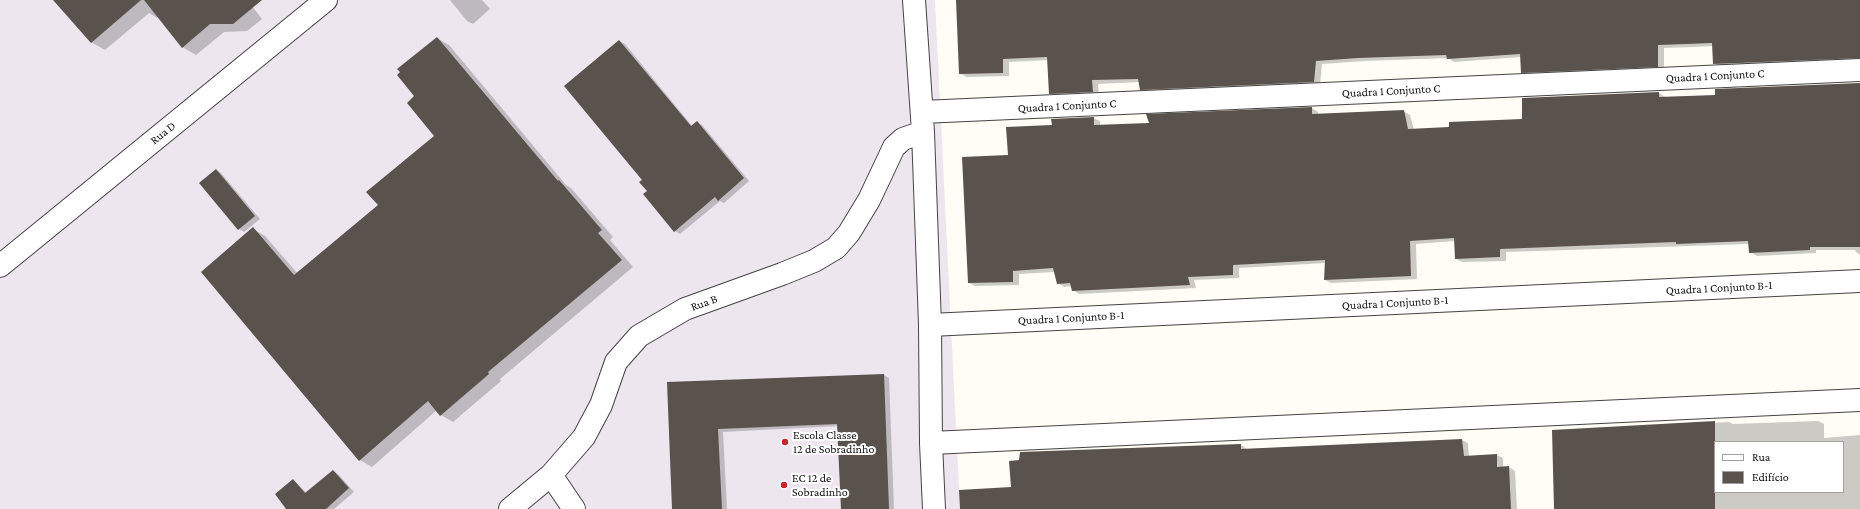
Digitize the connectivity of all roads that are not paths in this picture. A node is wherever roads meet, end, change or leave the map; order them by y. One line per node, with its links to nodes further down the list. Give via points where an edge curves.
1 (326, 0): 5 (street, Rua D)
2 (914, 0): 4 (street)
3 (1860, 70): 4 (street, Quadra 1 Conjunto C)
4 (922, 122): 7 (street); 10 (street, Rua B, via 894,147 869,200 849,233 836,248 814,261 782,274 685,309 639,336 616,362 601,405 584,437)
5 (0, 266)
6 (1860, 282): 7 (street, Quadra 1 Conjunto B-1)
7 (930, 325): 9 (street)
8 (1860, 400): 9 (street)
9 (931, 443): 13 (street)
10 (551, 475): 11 (street, Rua B); 12 (street)
11 (510, 509)
12 (574, 509)
13 (934, 509)

